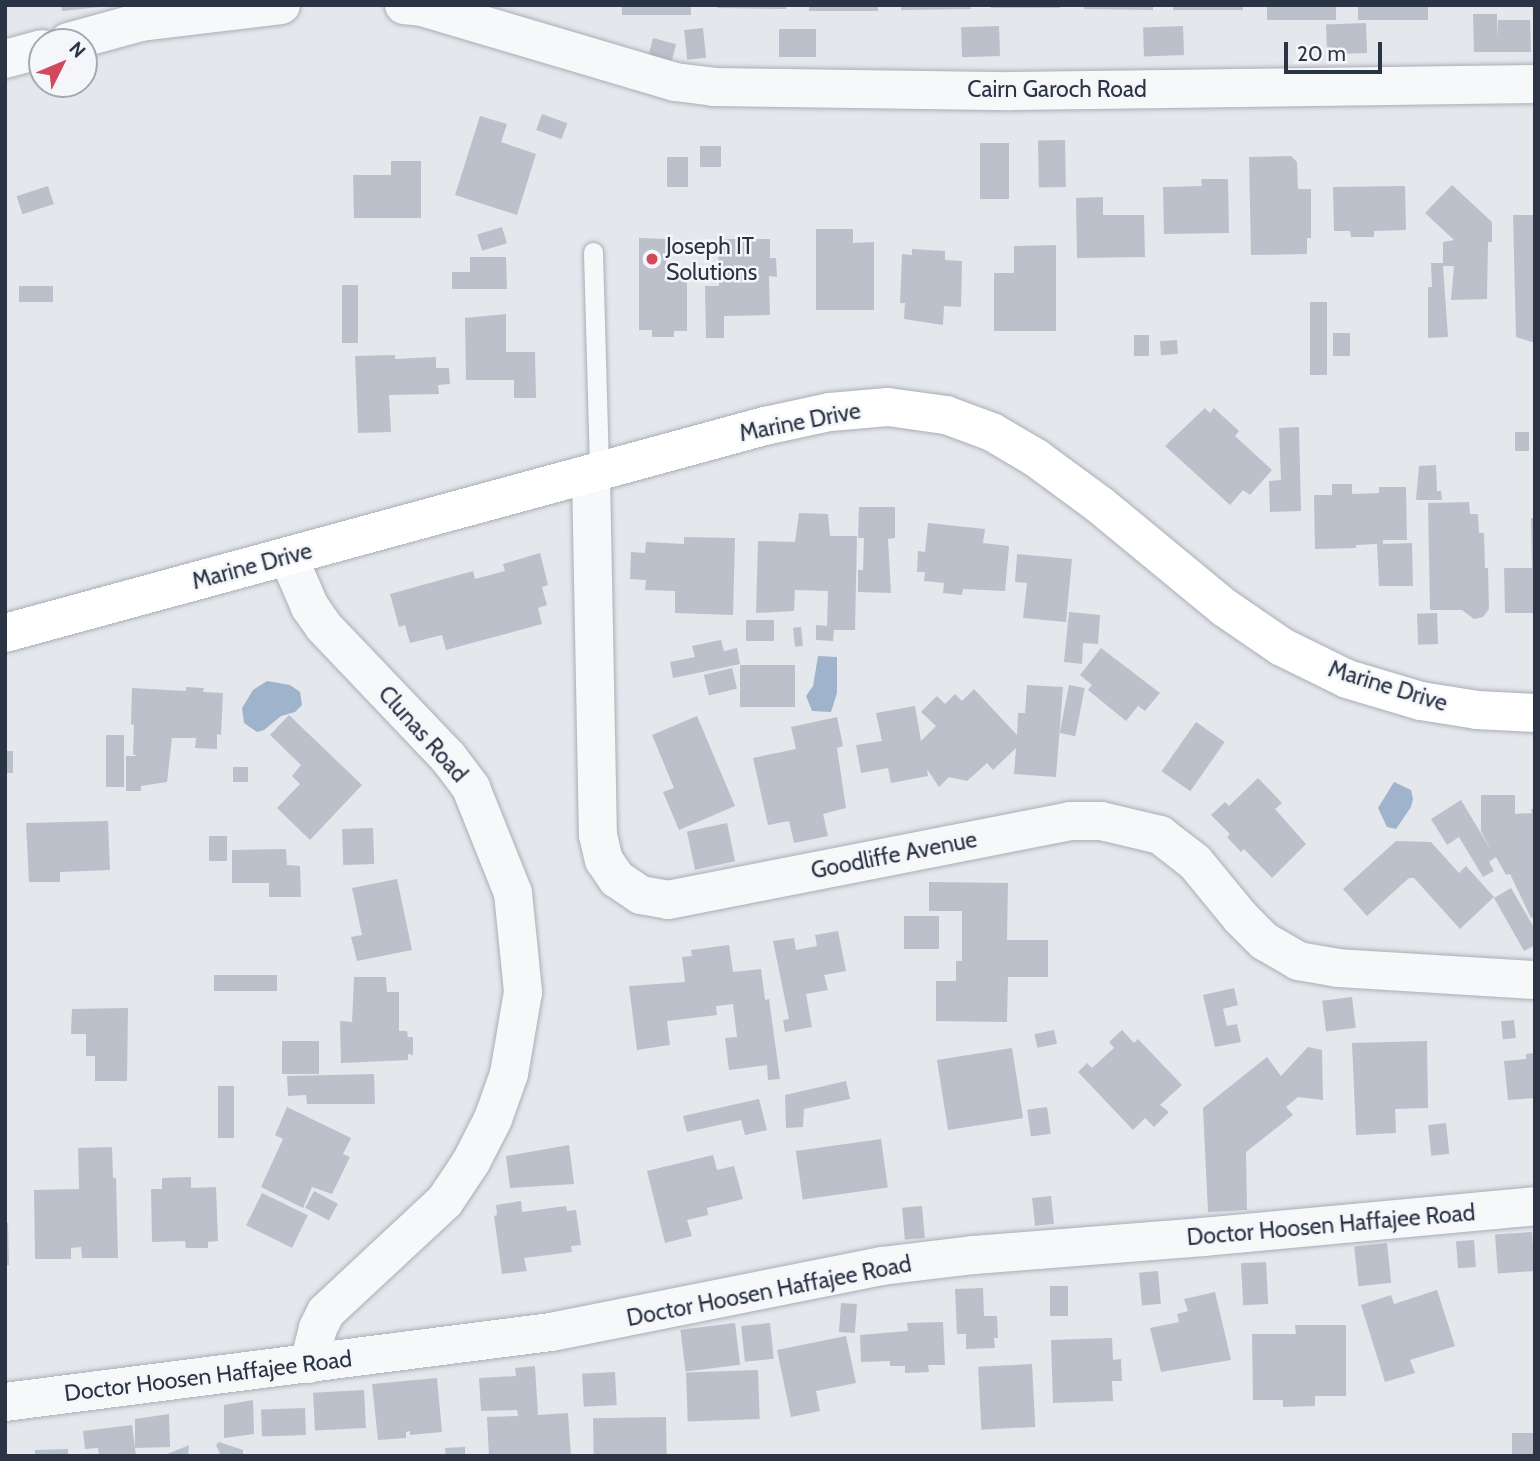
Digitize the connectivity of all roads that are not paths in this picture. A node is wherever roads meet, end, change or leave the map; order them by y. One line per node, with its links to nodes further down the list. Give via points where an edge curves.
1 (281, 5): 3 (street, via 141,22)
2 (404, 5): 6 (street, Cairn Garoch Road, via 675,82 752,89 1012,91)
3 (98, 34)
4 (28, 53): 5 (street)
5 (5, 59)
6 (1535, 84)
7 (593, 252): 8 (lane)
8 (595, 472): 9 (street, Marine Drive); 11 (street, Marine Drive, via 830,412 888,407 946,415 992,432 1036,458 1282,647 1347,679 1421,701); 12 (street, Goodliffe Avenue, via 598,835 610,870 642,895 668,900 1070,821 1101,821 1160,835 1195,862 1264,941 1298,961 1338,968)
9 (288, 556): 10 (street, Marine Drive); 14 (street, Clunas Road, via 324,627 448,757 471,788 513,893 523,992 509,1073 471,1162 445,1200 326,1311)
10 (5, 632)
11 (1535, 713)
12 (1535, 980)
13 (1535, 1206): 14 (street, Doctor Hoosen Haffajee Road, via 895,1264 551,1332)
14 (309, 1364): 15 (street, Doctor Hoosen Haffajee Road)
15 (5, 1402)

